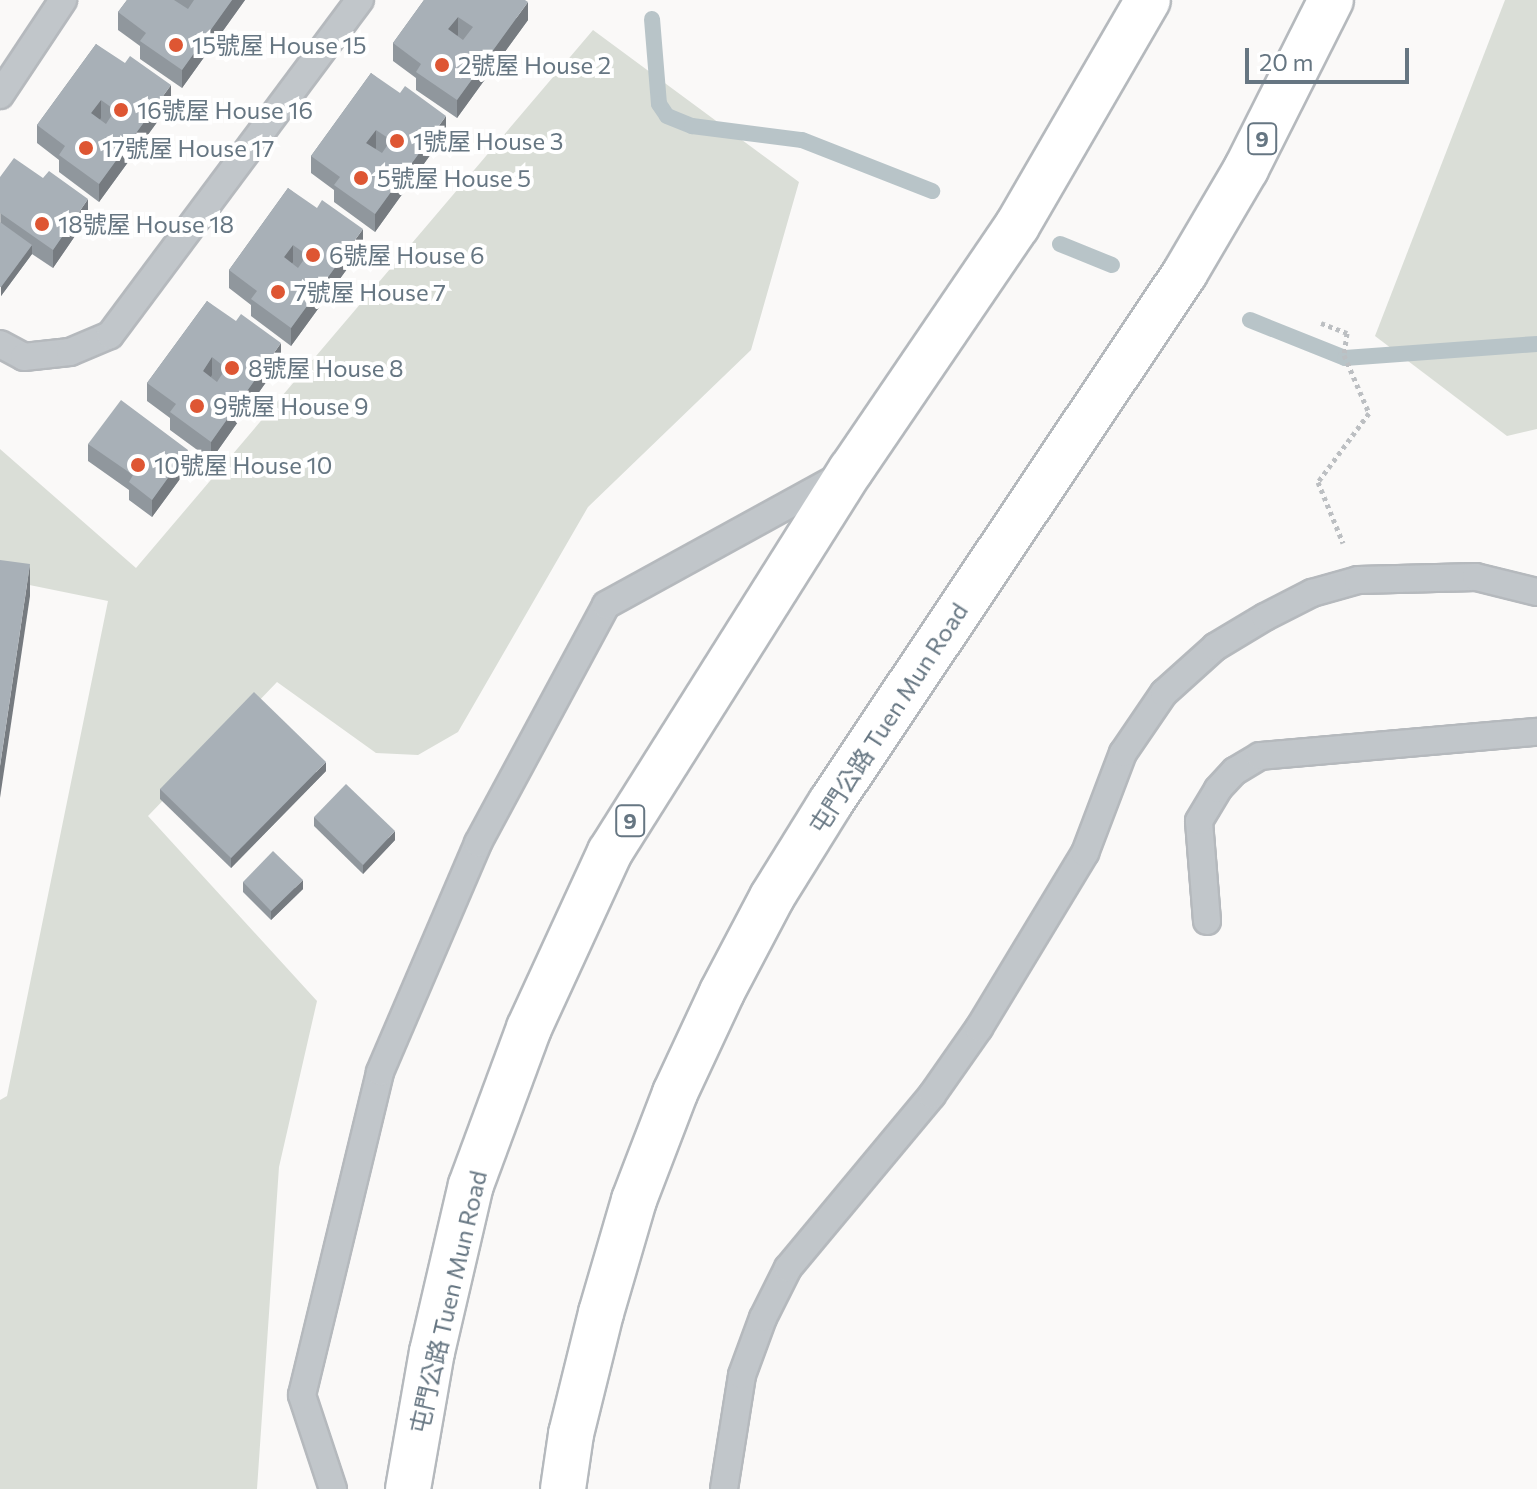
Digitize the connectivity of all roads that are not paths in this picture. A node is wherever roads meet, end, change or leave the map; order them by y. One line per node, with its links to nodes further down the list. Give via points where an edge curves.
1 (63, 0): 5 (lane)
2 (360, 0): 6 (lane, via 110,335 70,352 24,357)
3 (1148, 0): 7 (highway, 屯門公路 Tuen Mun Road / 9, via 1017,226)
4 (1331, 0): 13 (highway, 屯門公路 Tuen Mun Road / 9, via 1246,169 1185,273 831,802 722,992 634,1200 593,1343)
5 (0, 95)
6 (0, 344)
7 (851, 470): 11 (lane, via 606,605 478,843 380,1072 302,1395); 12 (highway, 屯門公路 Tuen Mun Road / 9, via 610,852 529,1028 471,1185 432,1352)
8 (1537, 592): 14 (lane, via 1476,577 1347,583 1312,593 1227,639 1164,693 1123,753 1085,853 979,1028 932,1095 788,1268 742,1375)
9 (1537, 732): 10 (lane, via 1260,756 1218,789 1199,821)
10 (1207, 921)
11 (333, 1489)
12 (408, 1489)
13 (563, 1489)
14 (724, 1489)

